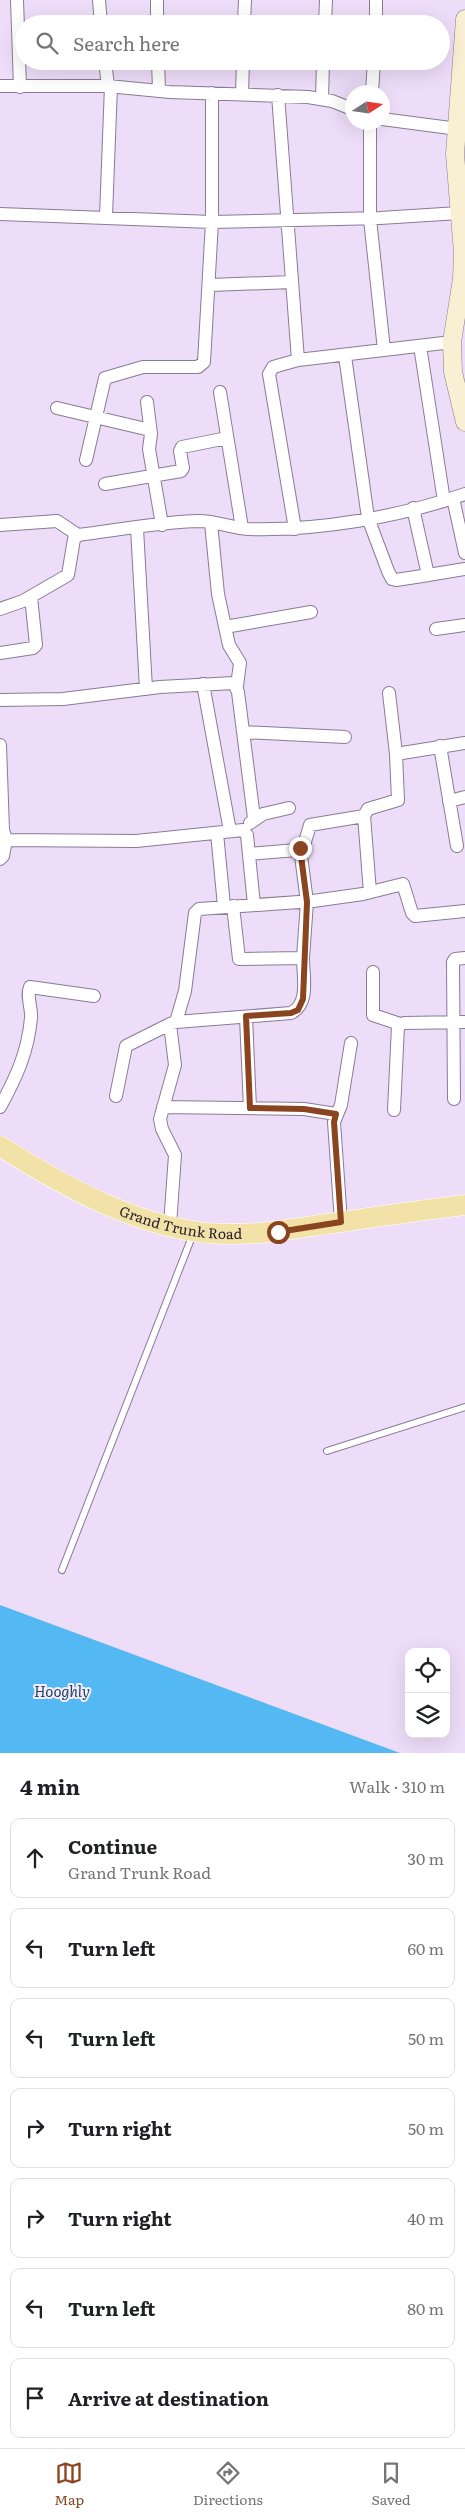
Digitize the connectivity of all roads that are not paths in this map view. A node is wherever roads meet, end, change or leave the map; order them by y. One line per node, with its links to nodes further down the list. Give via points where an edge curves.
1 (17, 0): 7 (street)
2 (99, 0): 8 (street)
3 (157, 0): 9 (street)
4 (245, 0): 10 (street)
5 (326, 0): 11 (street)
6 (376, 0): 12 (street)
7 (18, 15)
8 (100, 15)
9 (157, 15)
10 (244, 15)
11 (325, 15)
12 (376, 15)
13 (465, 19): 31 (street)
14 (19, 70): 23 (street)
15 (107, 70): 22 (street)
16 (158, 70): 24 (street)
17 (243, 70): 26 (street)
18 (323, 70): 28 (street)
19 (373, 70): 20 (street)
20 (372, 85)
21 (0, 86): 23 (street)
22 (110, 86): 23 (street); 24 (street); 36 (street)
23 (20, 87)
24 (159, 90): 25 (street)
25 (212, 93): 26 (street); 39 (street)
26 (242, 94): 27 (street)
27 (278, 95): 28 (street); 38 (street)
28 (322, 99): 29 (street)
29 (345, 107)
30 (390, 120): 31 (street)
31 (458, 129): 33 (street)
32 (370, 130): 37 (street)
33 (460, 154): 34 (street)
34 (459, 213): 37 (street); 40 (street)
35 (0, 214): 36 (street)
36 (106, 216): 39 (street)
37 (370, 219): 38 (street); 45 (street)
38 (289, 220): 39 (street); 41 (street)
39 (212, 222): 42 (street)
40 (464, 253): 43 (street)
41 (292, 282): 42 (street); 47 (street)
42 (210, 285): 52 (street, via 203,365 143,367 107,377)
43 (452, 342): 44 (street); 48 (street)
44 (420, 346): 45 (street); 59 (street)
45 (384, 350): 46 (street)
46 (345, 356): 47 (street); 61 (street)
47 (298, 360): 67 (street, via 272,367 269,374)
48 (459, 372): 53 (street)
49 (220, 392): 55 (street)
50 (147, 402): 54 (street)
51 (57, 408): 52 (street)
52 (96, 417): 54 (street); 56 (street)
53 (465, 422)
54 (150, 430): 57 (street)
55 (227, 438): 57 (street, via 182,447 182,470); 66 (street)
56 (86, 460)
57 (153, 476): 58 (street); 64 (street)
58 (105, 484)
59 (454, 498): 60 (street); 69 (street)
60 (413, 508): 61 (street); 71 (street)
61 (368, 518): 67 (street); 71 (street, via 392,579)
62 (211, 523): 64 (street); 66 (street); 76 (street, via 216,584)
63 (0, 525): 68 (street, via 57,521)
64 (162, 525): 65 (street)
65 (137, 528): 68 (street); 81 (street)
66 (242, 528): 67 (street)
67 (295, 529)
68 (78, 535): 72 (street, via 74,539 68,576)
69 (465, 553)
70 (465, 569): 71 (street)
71 (428, 575)
72 (31, 597): 73 (street); 78 (street, via 36,645)
73 (0, 609)
74 (311, 612): 76 (street)
75 (465, 625): 77 (street)
76 (225, 627): 80 (street, via 229,645 240,663)
77 (436, 629)
78 (0, 653)
79 (203, 684): 80 (street, via 229,682); 81 (street); 96 (street)
80 (237, 686): 84 (street)
81 (146, 689): 83 (street, via 64,699)
82 (389, 692): 89 (street)
83 (0, 700)
84 (243, 732): 85 (street); 95 (street)
85 (345, 737)
86 (465, 743): 88 (street)
87 (0, 745): 90 (street)
88 (440, 746): 89 (street); 92 (street)
89 (396, 754): 94 (street, via 398,800 368,809)
90 (0, 760): 97 (street)
91 (465, 797): 92 (street)
92 (449, 801): 98 (street)
93 (290, 808): 95 (street)
94 (364, 816): 99 (street, via 310,825); 102 (street)
95 (254, 818): 96 (street)
96 (230, 832): 97 (street, via 136,841); 100 (street, via 247,835); 105 (street)
97 (6, 840): 101 (street)
98 (457, 846)
99 (300, 848): 100 (street); 103 (street)
100 (249, 854): 104 (street)
101 (0, 859)
102 (370, 892): 103 (street); 106 (street, via 404,884 413,915)
103 (307, 902): 104 (street); 107 (street)
104 (254, 905): 105 (street)
105 (228, 906): 107 (street, via 239,959); 113 (street, via 206,907 195,913 185,991)
106 (465, 911)
107 (304, 958): 111 (street, via 303,999 298,1010)
108 (465, 958): 112 (street, via 453,962)
109 (373, 972): 114 (street, via 373,1016)
110 (94, 996): 118 (street, via 33,986 28,989 32,1016 26,1052)
111 (246, 1016): 113 (street); 120 (street)
112 (459, 1022): 114 (street); 117 (street)
113 (173, 1023): 116 (street, via 126,1046); 119 (street, via 175,1065)
114 (400, 1024): 121 (street, via 397,1028)
115 (351, 1043): 122 (street)
116 (116, 1096)
117 (454, 1099)
118 (0, 1107)
119 (163, 1108): 120 (street); 126 (street, via 161,1125 175,1155)
120 (250, 1108): 122 (street, via 304,1109)
121 (394, 1110)
122 (336, 1114): 125 (street)
123 (0, 1146): 126 (main road, Grand Trunk Road, via 73,1190)
124 (465, 1205): 125 (main road, Grand Trunk Road)
125 (341, 1222): 127 (main road, Grand Trunk Road, via 278,1232 223,1234)
126 (170, 1225): 127 (main road, Grand Trunk Road)
127 (194, 1231): 130 (lane)
128 (465, 1406): 129 (lane)
129 (327, 1451)
130 (62, 1570)

